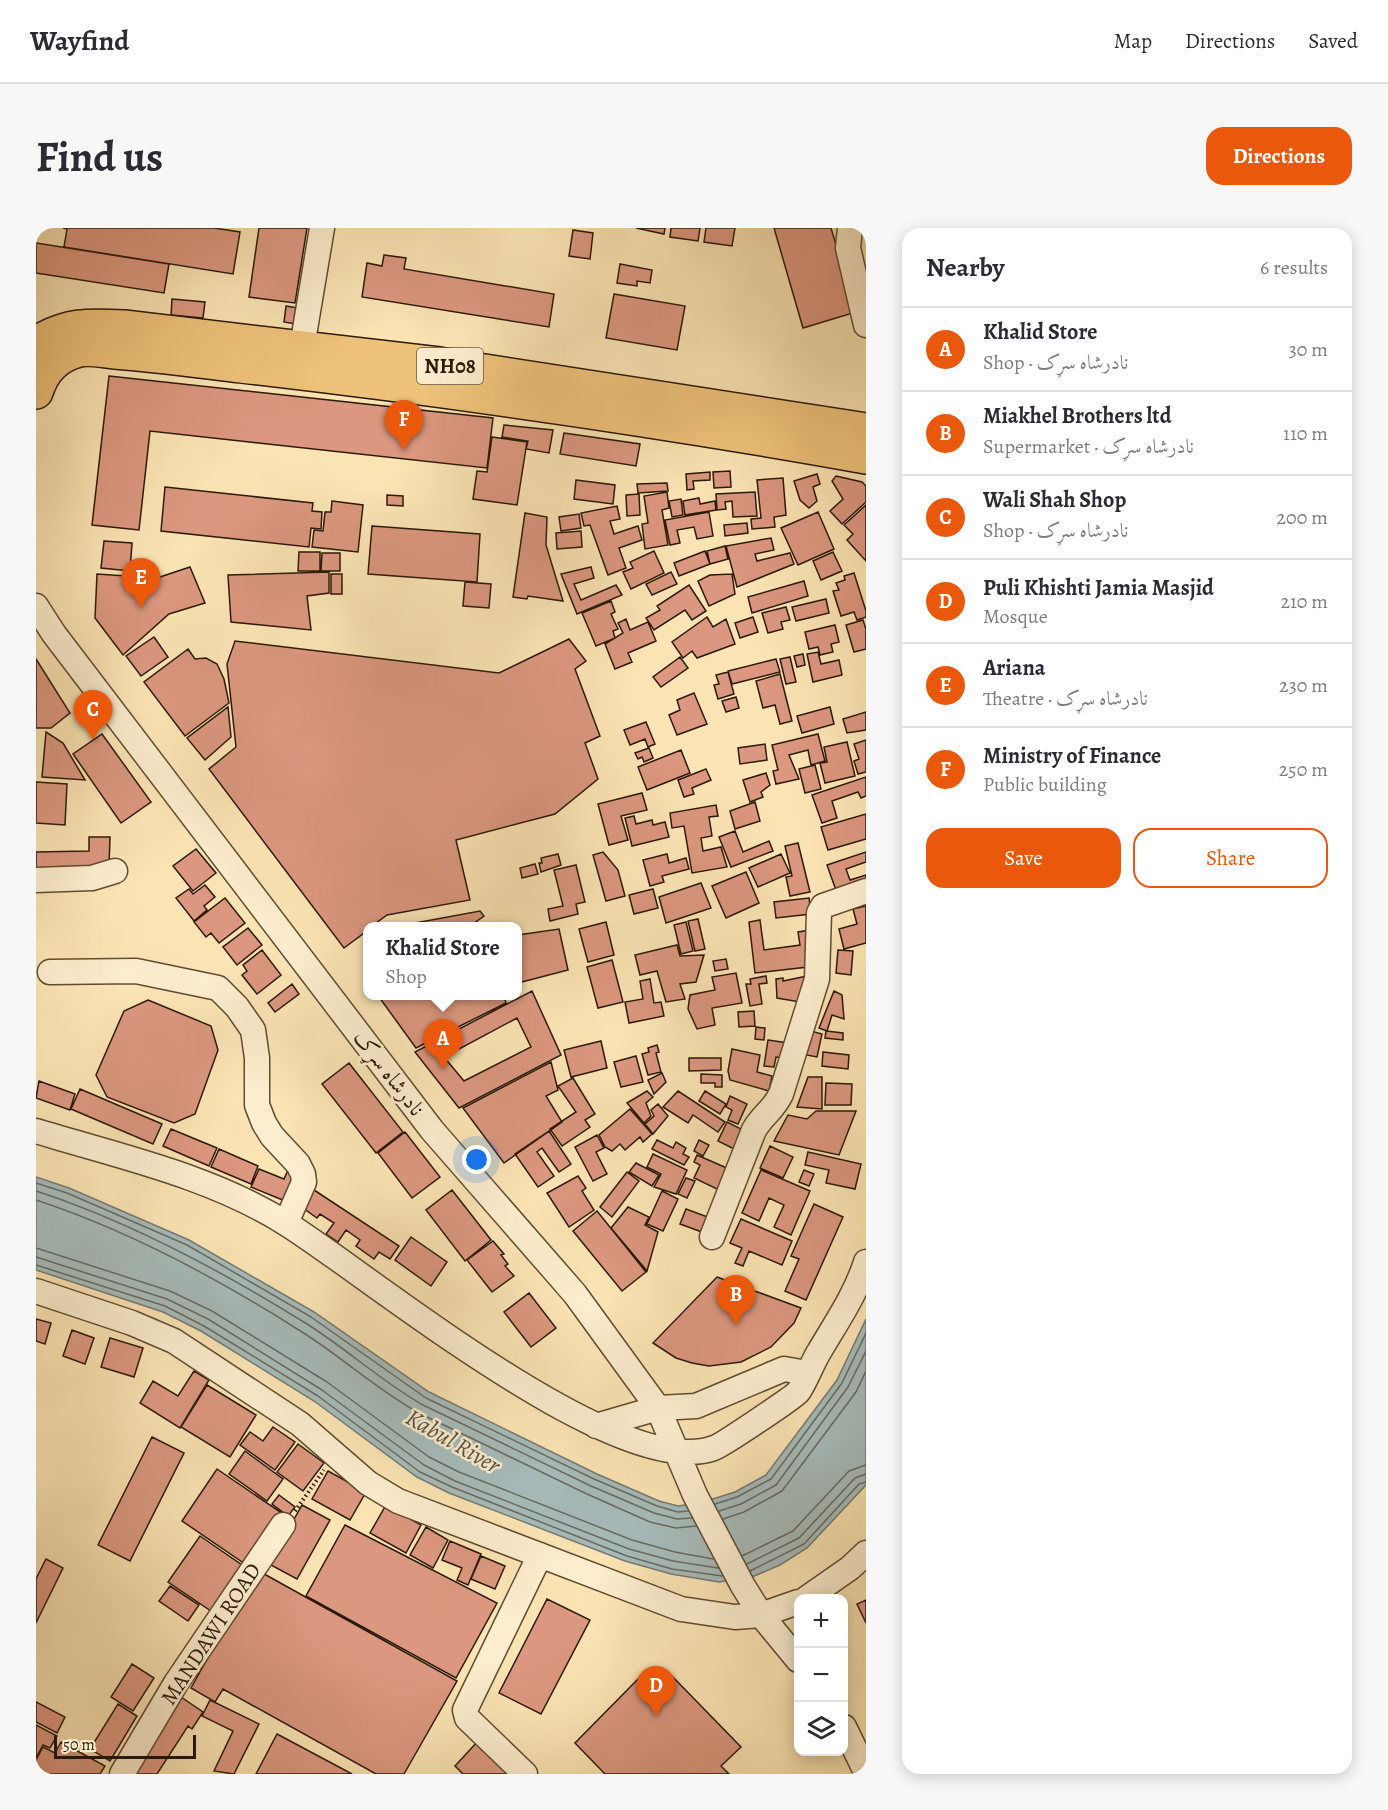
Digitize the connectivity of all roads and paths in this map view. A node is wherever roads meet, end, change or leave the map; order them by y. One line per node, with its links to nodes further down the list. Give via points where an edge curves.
1 (322, 228): 5 (street)
2 (850, 228): 3 (street, via 848,248)
3 (866, 325)
4 (36, 343): 5 (highway, NH08, via 68,327 89,325)
5 (302, 347): 7 (highway, NH08, via 439,364)
6 (36, 392): 8 (highway, NH08, via 40,377 62,356 81,350 126,353 384,382)
7 (866, 430)
8 (866, 457)
9 (36, 606): 20 (street, نادرشاه سړک, via 432,1130 575,1294)
10 (115, 871): 11 (street, via 92,878)
11 (36, 880)
12 (866, 891): 16 (street, via 823,906 819,913 817,979 781,1094 774,1109 762,1116 754,1130)
13 (50, 972): 15 (street, via 136,971 218,988 237,1007 253,1030 257,1105 264,1123 303,1174 304,1182)
14 (36, 1131): 15 (street, via 209,1183)
15 (286, 1223): 21 (street, via 538,1395)
16 (712, 1237)
17 (866, 1262): 19 (street, via 860,1281)
18 (36, 1291): 23 (street, via 174,1341 300,1424)
19 (807, 1372): 20 (street, via 784,1369 696,1406); 22 (street, via 798,1392 714,1449)
20 (658, 1408): 21 (street); 22 (street, نادرشاه سړک)
21 (596, 1426): 22 (street, via 650,1447)
22 (677, 1452): 29 (street, نادرشاه سړک, via 695,1495)
23 (335, 1455): 24 (path); 26 (street, via 368,1483 398,1501)
24 (283, 1525): 33 (street, MANDAWI ROAD, via 176,1683)
25 (866, 1552): 27 (street)
26 (540, 1555): 29 (street, via 681,1609 722,1616); 34 (street, via 465,1710 467,1719)
27 (814, 1594)
28 (794, 1603): 29 (street)
29 (761, 1615): 30 (street, نادرشاه سړک)
30 (794, 1655)
31 (848, 1737): 32 (street)
32 (866, 1772)
33 (122, 1774)
34 (525, 1774)

